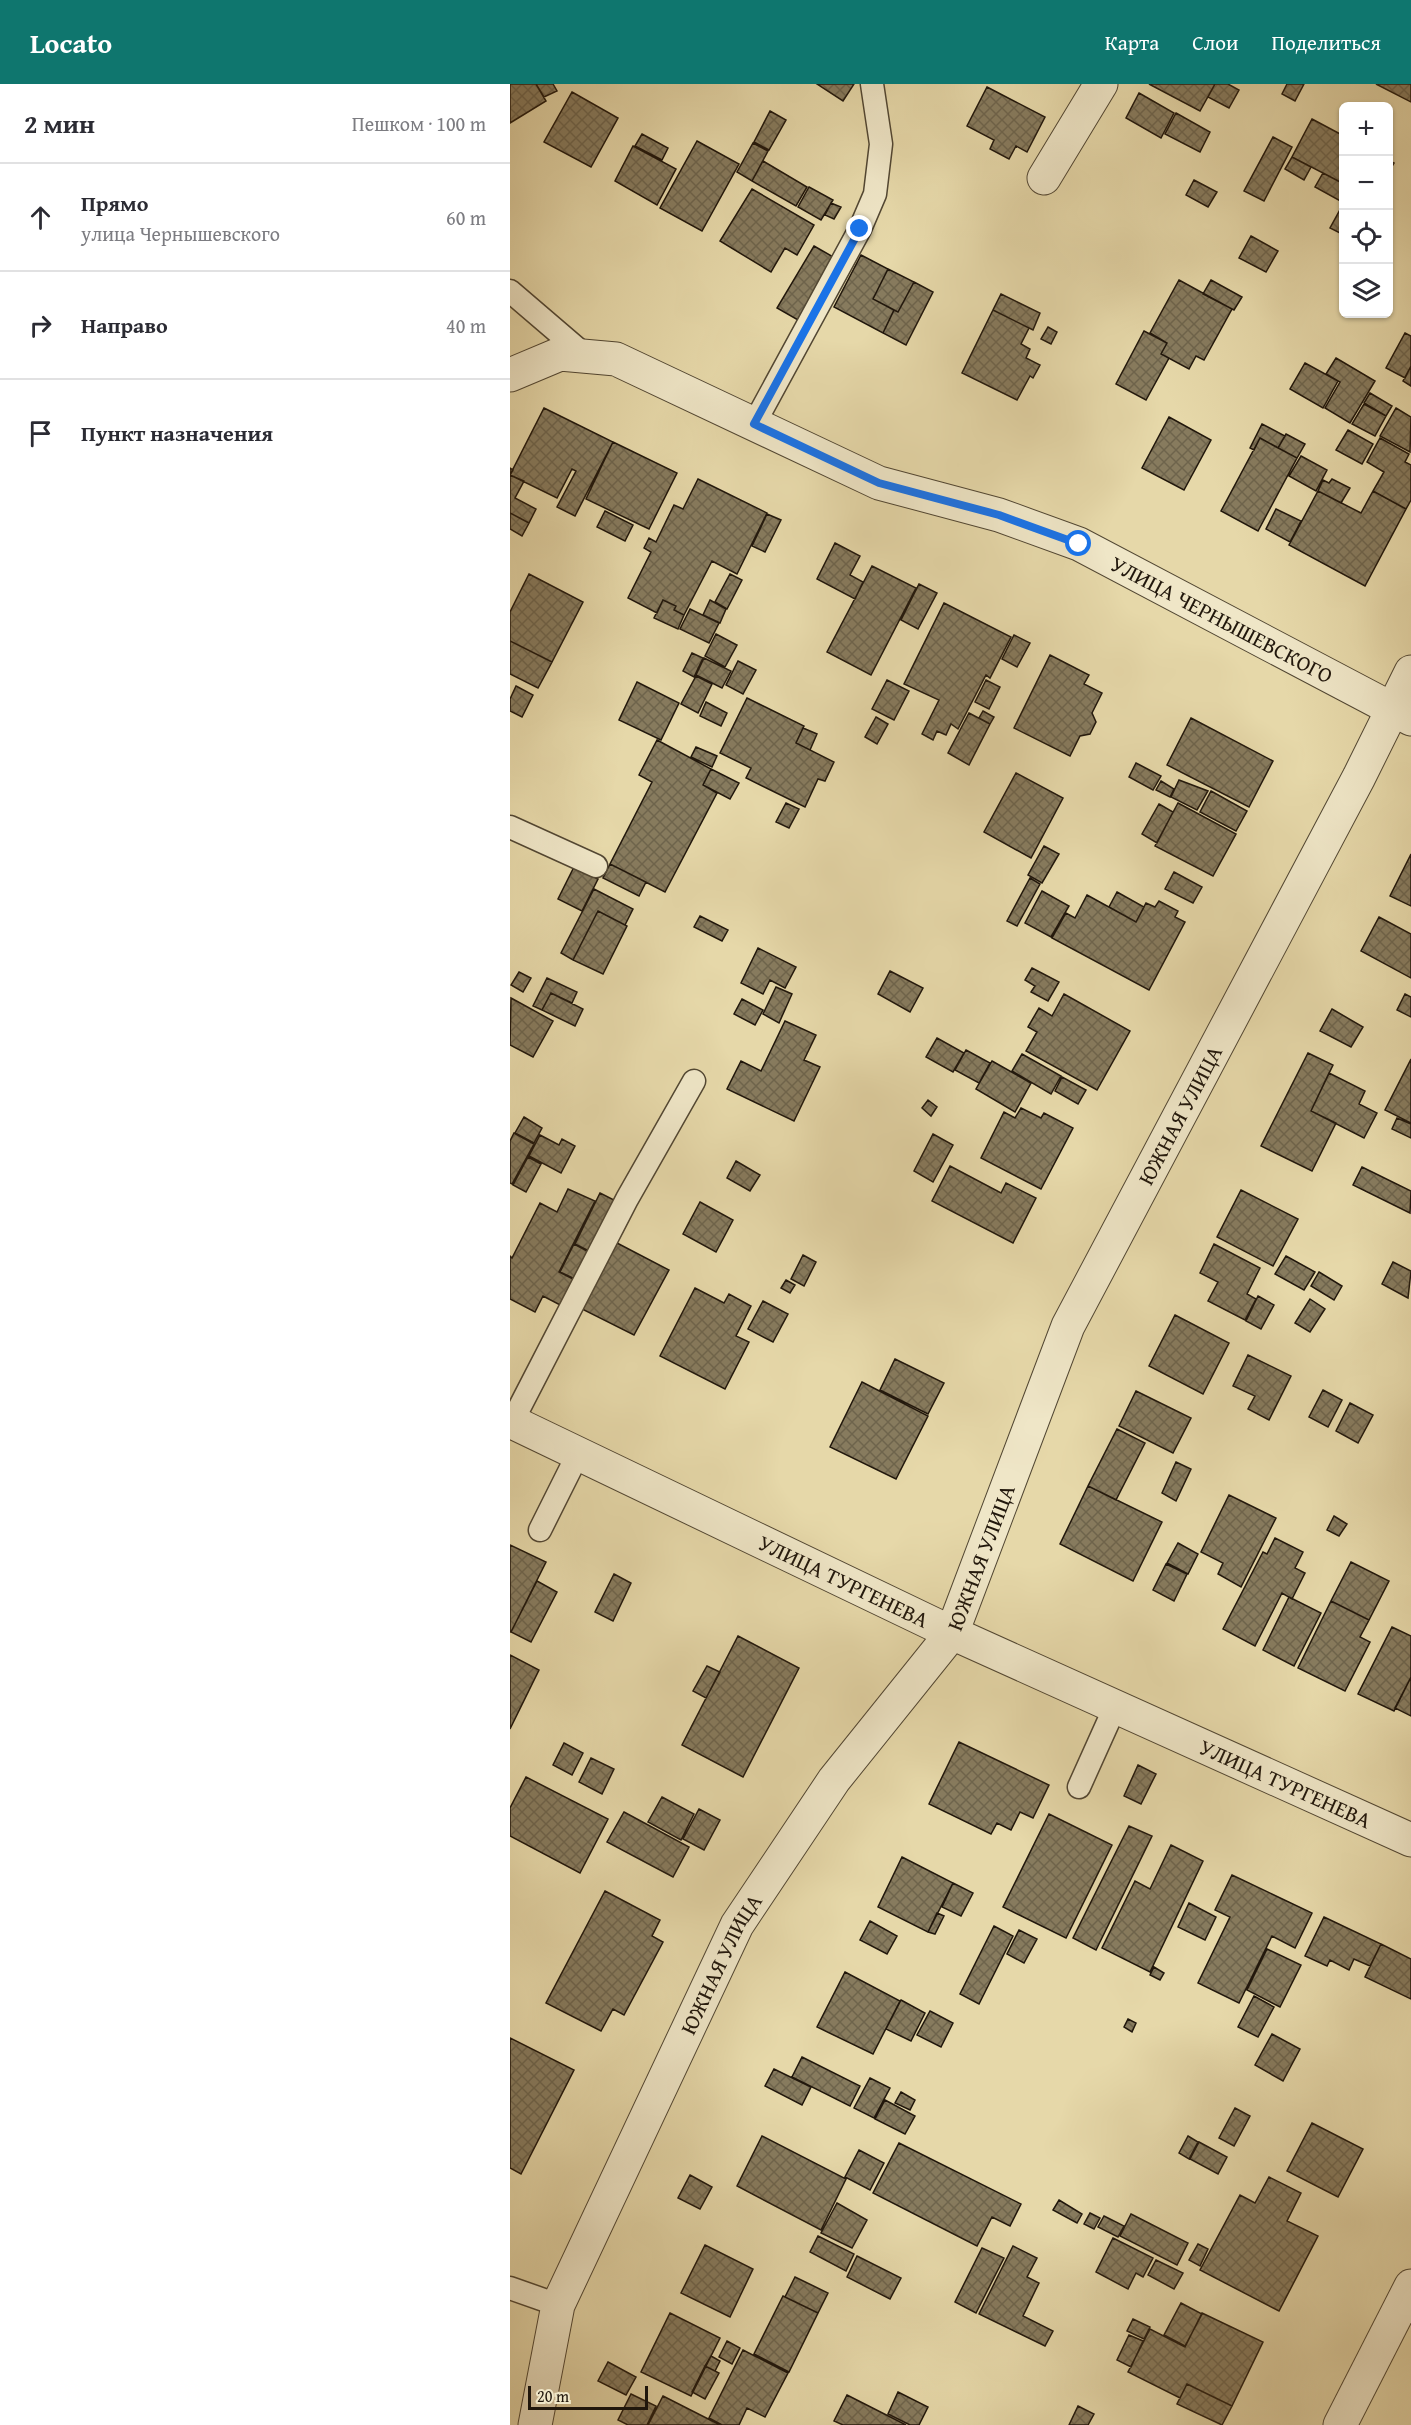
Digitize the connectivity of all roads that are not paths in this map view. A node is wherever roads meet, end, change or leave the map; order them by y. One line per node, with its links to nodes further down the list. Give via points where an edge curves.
1 (872, 84): 7 (lane, via 881,144 876,194)
2 (1101, 84): 3 (street)
3 (1044, 178)
4 (510, 291): 5 (lane)
5 (574, 355): 6 (street); 7 (street, УЛИЦА ЧЕРНЫШЕВСКОГО, via 616,359)
6 (510, 375)
7 (754, 424): 9 (street, УЛИЦА ЧЕРНЫШЕВСКОГО, via 879,483 999,515 1079,544)
8 (1411, 672): 9 (street, ЮЖНАЯ УЛИЦА)
9 (1402, 714): 16 (street, ЮЖНАЯ УЛИЦА, via 1068,1326)
10 (510, 827): 11 (lane)
11 (597, 866)
12 (694, 1082): 13 (lane, via 627,1199)
13 (511, 1422): 14 (street, УЛИЦА ТУРГЕНЕВА)
14 (578, 1454): 15 (lane); 16 (street, УЛИЦА ТУРГЕНЕВА)
15 (540, 1530)
16 (952, 1633): 17 (street, УЛИЦА ТУРГЕНЕВА); 22 (street, ЮЖНАЯ УЛИЦА, via 834,1780 737,1925)
17 (1115, 1707): 18 (lane); 19 (street, УЛИЦА ТУРГЕНЕВА)
18 (1079, 1788)
19 (1411, 1840)
20 (1411, 2286): 24 (street)
21 (510, 2288): 22 (lane)
22 (558, 2305): 23 (street, ЮЖНАЯ УЛИЦА)
23 (535, 2425)
24 (1340, 2425)

